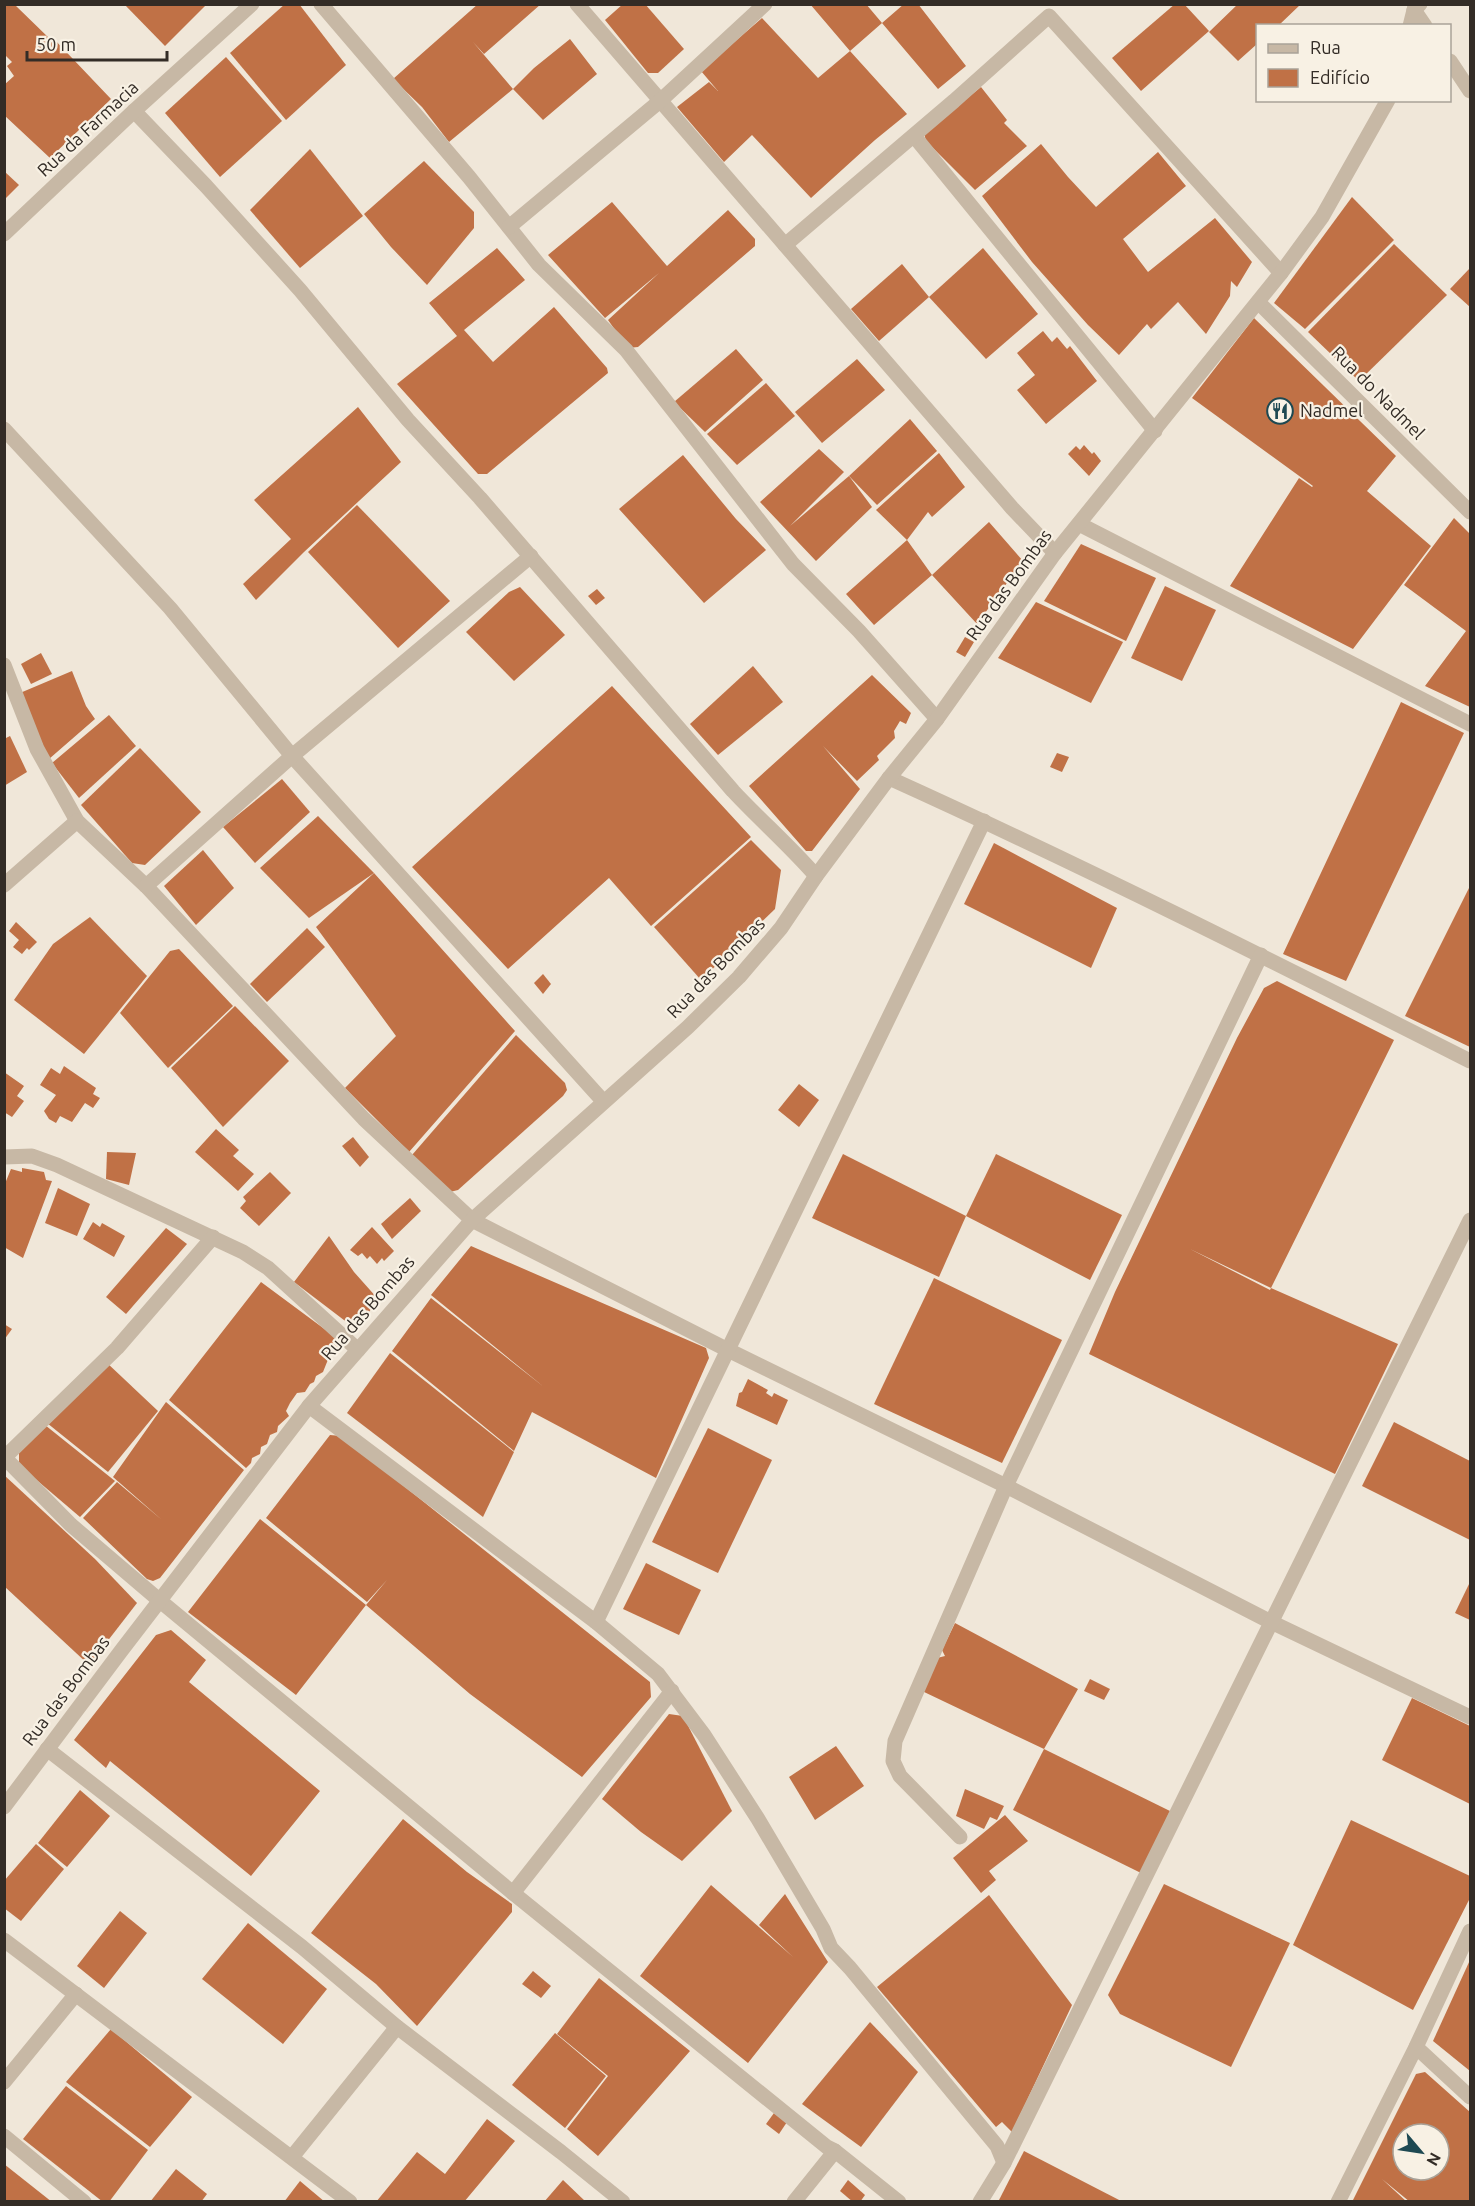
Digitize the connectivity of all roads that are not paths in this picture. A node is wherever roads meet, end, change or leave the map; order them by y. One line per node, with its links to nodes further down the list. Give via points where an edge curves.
1 (252, 4): 13 (street, Rua da Farmacia)
2 (321, 4): 15 (street)
3 (577, 4): 11 (street)
4 (765, 4): 11 (street)
5 (1417, 7): 7 (street); 8 (street)
6 (1044, 10): 14 (street); 18 (street)
7 (1411, 24)
8 (1424, 24)
9 (1451, 64): 10 (street)
10 (1470, 91)
11 (660, 101): 15 (street); 17 (street)
12 (1387, 102): 18 (street, Rua das Bombas, via 1322,217)
13 (134, 111): 16 (street, Rua da Farmacia); 25 (street, via 300,290 408,420)
14 (914, 136): 17 (street); 21 (street)
15 (509, 227): 27 (street, via 539,265 626,350 793,564)
16 (4, 234)
17 (785, 245): 24 (street)
18 (1281, 273): 19 (street, Rua das Bombas)
19 (1258, 302): 21 (street, Rua das Bombas); 22 (street, Rua do Nadmel)
20 (4, 429): 29 (street, via 170,608)
21 (1155, 431): 23 (street, Rua das Bombas)
22 (1470, 512)
23 (1079, 524): 24 (street, Rua das Bombas); 28 (street)
24 (1055, 553): 27 (street, Rua das Bombas)
25 (531, 556): 29 (street); 33 (street, via 733,791)
26 (4, 665): 31 (street, via 37,749)
27 (937, 719): 30 (street, Rua das Bombas)
28 (1470, 724)
29 (292, 756): 35 (street); 38 (street)
30 (889, 778): 32 (street); 33 (street, Rua das Bombas)
31 (77, 820): 34 (street); 35 (street)
32 (984, 821): 36 (street); 44 (street)
33 (816, 876): 38 (street, Rua das Bombas, via 781,928 739,977)
34 (4, 885)
35 (146, 886): 40 (street, via 318,1072)
36 (1261, 955): 37 (street); 47 (street)
37 (1470, 1061)
38 (603, 1101): 40 (street, Rua das Bombas)
39 (4, 1157): 42 (street, via 32,1156 57,1165)
40 (472, 1220): 43 (street, Rua das Bombas); 44 (street)
41 (1470, 1220): 50 (street)
42 (213, 1237): 43 (street, via 268,1268); 46 (street, via 117,1348)
43 (358, 1350): 45 (street, Rua das Bombas)
44 (728, 1350): 47 (street); 49 (street)
45 (309, 1406): 48 (street, Rua das Bombas); 49 (street)
46 (5, 1457): 48 (street, via 71,1525)
47 (1006, 1486): 50 (street); 55 (street, via 895,1741 893,1761 900,1776)
48 (159, 1600): 53 (street, Rua das Bombas); 56 (street)
49 (596, 1622): 51 (street, via 658,1674)
50 (1271, 1622): 52 (street); 67 (street)
51 (672, 1691): 56 (street); 67 (street, via 758,1819 831,1948 997,2146)
52 (1470, 1717)
53 (47, 1749): 54 (street, Rua das Bombas); 60 (street, via 302,1947)
54 (4, 1807)
55 (960, 1837)
56 (513, 1893): 65 (street)
57 (1470, 1931): 61 (street)
58 (4, 1940): 59 (street)
59 (76, 1994): 62 (street); 66 (street)
60 (397, 2028): 66 (street); 70 (street)
61 (1416, 2047): 63 (street); 74 (street)
62 (4, 2082)
63 (1470, 2097)
64 (4, 2136): 68 (street)
65 (835, 2151): 71 (street); 72 (street)
66 (292, 2157): 69 (street)
67 (1004, 2163): 73 (street)
68 (84, 2202)
69 (350, 2202)
70 (622, 2202)
71 (794, 2202)
72 (899, 2202)
73 (980, 2202)
74 (1338, 2202)

